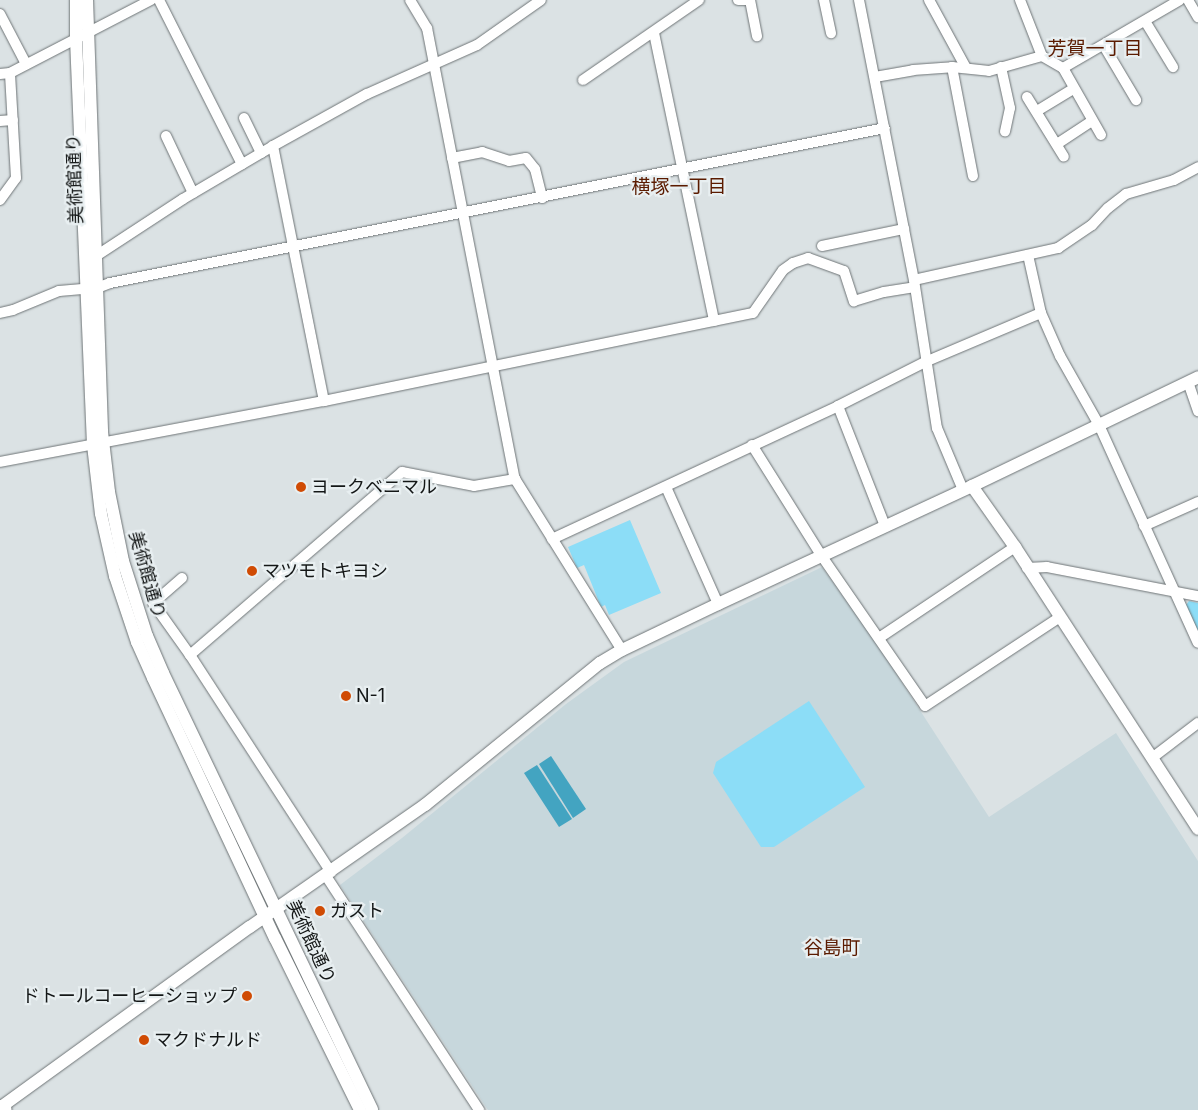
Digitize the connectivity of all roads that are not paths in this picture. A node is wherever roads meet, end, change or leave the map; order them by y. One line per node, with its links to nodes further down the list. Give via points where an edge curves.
1 (76, 0): 23 (street, 美術館通り)
2 (86, 0): 19 (street, 美術館通り)
3 (151, 0): 19 (street)
4 (159, 0): 53 (street)
5 (410, 0): 27 (street, via 427,28)
6 (541, 0): 27 (street, via 477,46)
7 (699, 0): 20 (street)
8 (738, 0): 9 (street)
9 (750, 0): 22 (street)
10 (824, 0): 21 (street)
11 (859, 0): 34 (street)
12 (929, 0): 31 (street)
13 (1020, 0): 25 (street)
14 (1180, 0): 18 (street)
15 (1188, 0): 17 (street)
16 (0, 14): 26 (street)
17 (1198, 17)
18 (1145, 21): 24 (street); 30 (street)
19 (87, 32): 23 (street); 65 (street, 美術館通り)
20 (654, 33): 35 (street); 55 (street)
21 (831, 33)
22 (757, 36)
23 (76, 39): 26 (street); 67 (street, 美術館通り)
24 (1104, 46): 32 (street); 38 (street)
25 (1042, 56): 29 (street); 32 (street)
26 (26, 64): 33 (street)
27 (435, 65): 49 (street, via 367,94); 52 (street)
28 (952, 67): 31 (street); 34 (street); 56 (street)
29 (1001, 67): 31 (street, via 990,70); 45 (street, via 1010,108)
30 (1173, 67)
31 (966, 68)
32 (1063, 68): 36 (street)
33 (5, 74): 41 (street)
34 (875, 76): 44 (street)
35 (583, 80)
36 (1072, 89): 39 (street); 43 (street)
37 (1027, 97): 39 (street)
38 (1136, 100)
39 (1037, 111): 48 (street)
40 (244, 118): 50 (street)
41 (13, 120): 42 (street); 59 (street, via 16,178)
42 (0, 121)
43 (1092, 122): 46 (street); 48 (street)
44 (885, 128): 55 (street); 61 (street)
45 (1005, 131)
46 (1101, 135)
47 (166, 136): 57 (street)
48 (1057, 144): 51 (street)
49 (274, 146): 50 (street); 63 (street)
50 (261, 153): 53 (street)
51 (1064, 157)
52 (452, 158): 58 (street, via 482,152 509,161 526,158 535,168); 60 (street)
53 (242, 164): 57 (street)
54 (1198, 168): 64 (street, via 1174,180 1126,194 1092,225 1058,248)
55 (682, 169): 58 (street); 70 (street)
56 (973, 176)
57 (193, 193): 65 (street)
58 (542, 198): 60 (street)
59 (0, 200)
60 (462, 214): 63 (street); 72 (street)
61 (904, 229): 62 (street); 66 (street)
62 (822, 246)
63 (295, 247): 67 (street); 74 (street)
64 (1028, 255): 66 (street); 69 (street)
65 (96, 256): 67 (street, 美術館通り)
66 (914, 284): 70 (street, via 854,301 844,271 808,258 784,270 754,314); 71 (street)
67 (92, 289): 68 (street, via 59,290); 78 (street, 美術館通り)
68 (0, 313)
69 (1041, 313): 71 (street); 77 (street, via 1060,356)
70 (714, 321): 72 (street)
71 (925, 362): 75 (street); 83 (street, via 937,428)
72 (495, 365): 74 (street); 81 (street)
73 (1193, 380): 76 (street); 77 (street)
74 (324, 401): 78 (street)
75 (838, 406): 79 (street); 85 (street)
76 (1198, 411)
77 (1099, 425): 83 (street); 86 (street)
78 (98, 444): 80 (street); 104 (street, 美術館通り, via 123,562 146,636); 105 (street, 美術館通り, via 102,514 108,545 137,642)
79 (752, 445): 82 (street); 89 (street)
80 (0, 462)
81 (515, 479): 87 (street); 99 (street, via 474,486 402,472)
82 (666, 487): 87 (street); 94 (street)
83 (968, 488): 85 (street); 88 (street)
84 (1198, 502): 86 (street)
85 (885, 526): 89 (street)
86 (1144, 526): 92 (street)
87 (552, 539): 98 (street)
88 (1015, 547): 90 (street); 96 (street)
89 (821, 556): 94 (street); 96 (street)
90 (1027, 568): 92 (street, via 1047,567); 95 (street)
91 (182, 578): 99 (street, via 153,603)
92 (1173, 591): 93 (street); 97 (street)
93 (1198, 596)
94 (718, 604): 98 (street)
95 (1060, 617): 96 (street, via 924,706); 101 (street)
96 (879, 638)
97 (1198, 643)
98 (622, 650): 103 (street, via 581,677 425,805)
99 (190, 655): 103 (street)
100 (1198, 723): 101 (street)
101 (1152, 758): 102 (street)
102 (1198, 829)
103 (328, 874): 104 (street); 109 (street)
104 (276, 909): 105 (street); 108 (street, 美術館通り)
105 (266, 916): 106 (street); 107 (street, 美術館通り)
106 (1, 1108)
107 (360, 1110)
108 (372, 1110)
109 (479, 1110)

